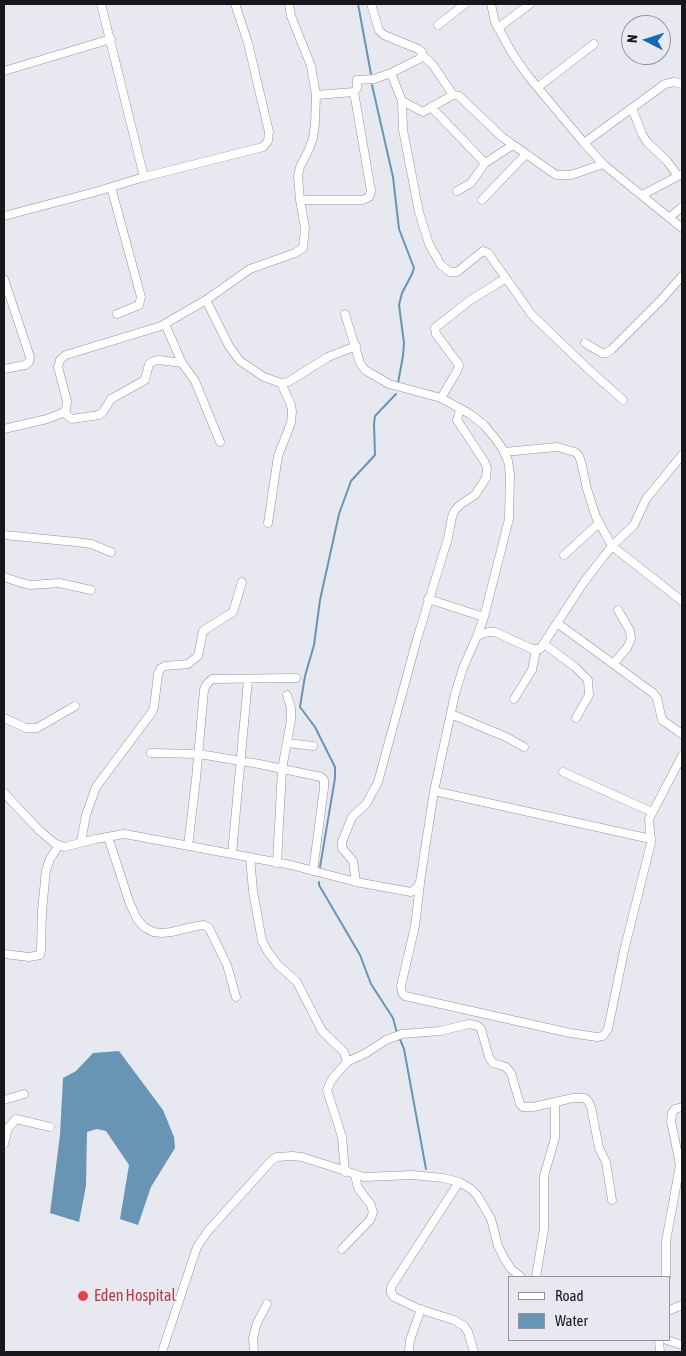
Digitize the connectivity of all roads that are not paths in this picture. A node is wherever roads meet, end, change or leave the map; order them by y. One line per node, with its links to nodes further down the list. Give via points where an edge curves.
1 (101, 4): 10 (street)
2 (235, 4): 29 (street, via 270,132 268,141 262,147)
3 (289, 4): 18 (street, via 311,66)
4 (371, 4): 12 (street, via 379,30 384,35 418,49)
5 (465, 4): 8 (street)
6 (490, 4): 9 (street)
7 (530, 4): 9 (street)
8 (438, 25)
9 (498, 28): 16 (street)
10 (111, 39): 13 (street); 29 (street)
11 (594, 44): 16 (street)
12 (422, 55): 14 (street); 19 (street, via 433,65)
13 (4, 71)
14 (391, 72): 17 (street, via 374,79 357,80); 20 (street)
15 (682, 84): 22 (street, via 668,83)
16 (538, 87): 23 (street)
17 (354, 92): 18 (street); 33 (street, via 371,191 369,197 364,200)
18 (316, 95): 33 (street, via 313,138 298,176)
19 (453, 95): 21 (street); 24 (street, via 464,100)
20 (402, 101): 21 (street, via 420,111); 41 (street, via 403,130 419,212 429,244 450,272 457,272 486,252)
21 (431, 107): 26 (street)
22 (632, 108): 23 (street); 28 (street, via 642,134)
23 (584, 143): 27 (street)
24 (513, 145): 25 (street); 26 (street)
25 (526, 154): 27 (street, via 559,176); 34 (street)
26 (485, 163): 31 (street, via 471,182)
27 (603, 164): 32 (street)
28 (680, 175): 32 (street)
29 (144, 177): 30 (street)
30 (111, 187): 36 (street); 43 (street, via 141,297 138,305)
31 (457, 191)
32 (642, 194): 37 (street)
33 (300, 200): 42 (street, via 305,228 303,248 250,269)
34 (482, 200)
35 (682, 207): 37 (street)
36 (4, 216)
37 (670, 217): 38 (street)
38 (682, 228)
39 (682, 276): 46 (street, via 611,350 602,353)
40 (4, 279): 49 (street, via 30,357 25,365)
41 (501, 281): 51 (street, via 435,328 459,365); 52 (street, via 570,353)
42 (206, 300): 45 (street); 50 (street, via 240,361 264,377)
43 (118, 314)
44 (345, 314): 47 (street)
45 (165, 324): 48 (street); 54 (street, via 66,355 60,360 58,366 67,401)
46 (585, 344)
47 (356, 346): 50 (street, via 328,357 288,382); 51 (street, via 365,370 389,384)
48 (182, 363): 54 (street, via 159,360 149,364 145,380 111,399 99,415 72,419); 56 (street, via 195,381)
49 (4, 368)
50 (281, 382): 59 (street, via 291,405 291,423 278,456)
51 (442, 398): 53 (street)
52 (623, 400)
53 (460, 409): 57 (street, via 484,425); 68 (street, via 459,424 481,456 487,472 476,495 455,510)
54 (63, 412): 55 (street)
55 (4, 430)
56 (220, 442)
57 (504, 452): 60 (street, via 557,447 575,452 581,462); 71 (street, via 510,474 509,519)
58 (682, 455): 62 (street, via 646,499 634,525)
59 (268, 523)
60 (598, 524): 62 (street); 64 (street)
61 (4, 536): 63 (street, via 91,544)
62 (612, 546): 69 (street); 72 (street)
63 (111, 552)
64 (564, 555)
65 (4, 577): 67 (street, via 31,585 59,584)
66 (242, 582): 100 (street, via 233,612 203,631 198,656 188,664 161,668 152,712 96,787)
67 (91, 590)
68 (428, 598): 71 (street); 107 (street, via 378,782 366,804 352,817 342,842 342,848 353,861)
69 (682, 601)
70 (618, 610): 76 (street, via 631,639)
71 (484, 617): 73 (street)
72 (557, 623): 74 (street); 76 (street)
73 (477, 636): 75 (street, via 495,632); 82 (street, via 463,668)
74 (544, 644): 75 (street); 84 (street, via 588,680 589,695)
75 (536, 650): 80 (street, via 532,670)
76 (613, 664): 85 (street, via 653,693 662,720)
77 (296, 678): 78 (street)
78 (248, 680): 90 (street, via 212,679 206,685); 92 (street)
79 (287, 695): 86 (street, via 291,720)
80 (514, 699)
81 (75, 706): 83 (street, via 37,728 26,728)
82 (451, 714): 88 (street); 95 (street)
83 (4, 718)
84 (576, 718)
85 (682, 734)
86 (287, 742): 87 (street); 93 (street)
87 (314, 746)
88 (524, 747)
89 (151, 753): 90 (street)
90 (199, 754): 92 (street); 102 (street)
91 (682, 756): 97 (street)
92 (241, 762): 93 (street); 103 (street)
93 (282, 769): 105 (street); 106 (street, via 315,775 324,780)
94 (563, 772): 97 (street)
95 (434, 791): 99 (street); 108 (street)
96 (4, 793): 101 (street)
97 (652, 812): 99 (street, via 649,824)
98 (108, 837): 100 (street); 102 (street, via 124,834); 110 (street, via 137,920 153,932 204,925 209,928 227,965)
99 (651, 839): 108 (street, via 608,1029 600,1038 405,996 401,986 415,926)
100 (81, 842): 101 (street)
101 (58, 846): 109 (street, via 46,870 40,955)
102 (188, 846): 103 (street)
103 (232, 854): 104 (street)
104 (250, 857): 105 (street); 111 (street, via 262,941 278,965 297,982 322,1031 344,1052)
105 (277, 863): 106 (street)
106 (313, 871): 107 (street)
107 (356, 882): 108 (street, via 411,892)
108 (420, 882)
109 (4, 954)
110 (236, 997)
111 (347, 1062): 114 (street, via 398,1035 469,1024 478,1026 484,1034 491,1061 506,1067 511,1073 520,1104 527,1108); 118 (street, via 327,1090 342,1137)
112 (24, 1094): 113 (street)
113 (4, 1100)
114 (555, 1102): 121 (street, via 580,1098 591,1106); 124 (street, via 555,1138 544,1176 544,1228)
115 (682, 1108): 125 (street, via 675,1109 671,1121 680,1165 666,1241)
116 (50, 1126): 117 (street, via 16,1119 8,1128)
117 (4, 1144)
118 (345, 1172): 119 (street); 130 (street, via 302,1157 277,1156 272,1160 197,1247)
119 (356, 1175): 120 (street, via 430,1176); 122 (street, via 358,1188 373,1213)
120 (459, 1182): 123 (street, via 477,1195 491,1220 504,1258); 127 (street, via 391,1287 394,1297)
121 (612, 1200)
122 (342, 1249)
123 (520, 1276)
124 (536, 1276)
125 (666, 1276)
126 (267, 1304): 131 (street, via 257,1323)
127 (421, 1309): 132 (street); 133 (street, via 464,1326)
128 (670, 1341): 129 (street)
129 (682, 1345)
130 (162, 1352)
131 (254, 1352)
132 (409, 1352)
133 (474, 1352)

